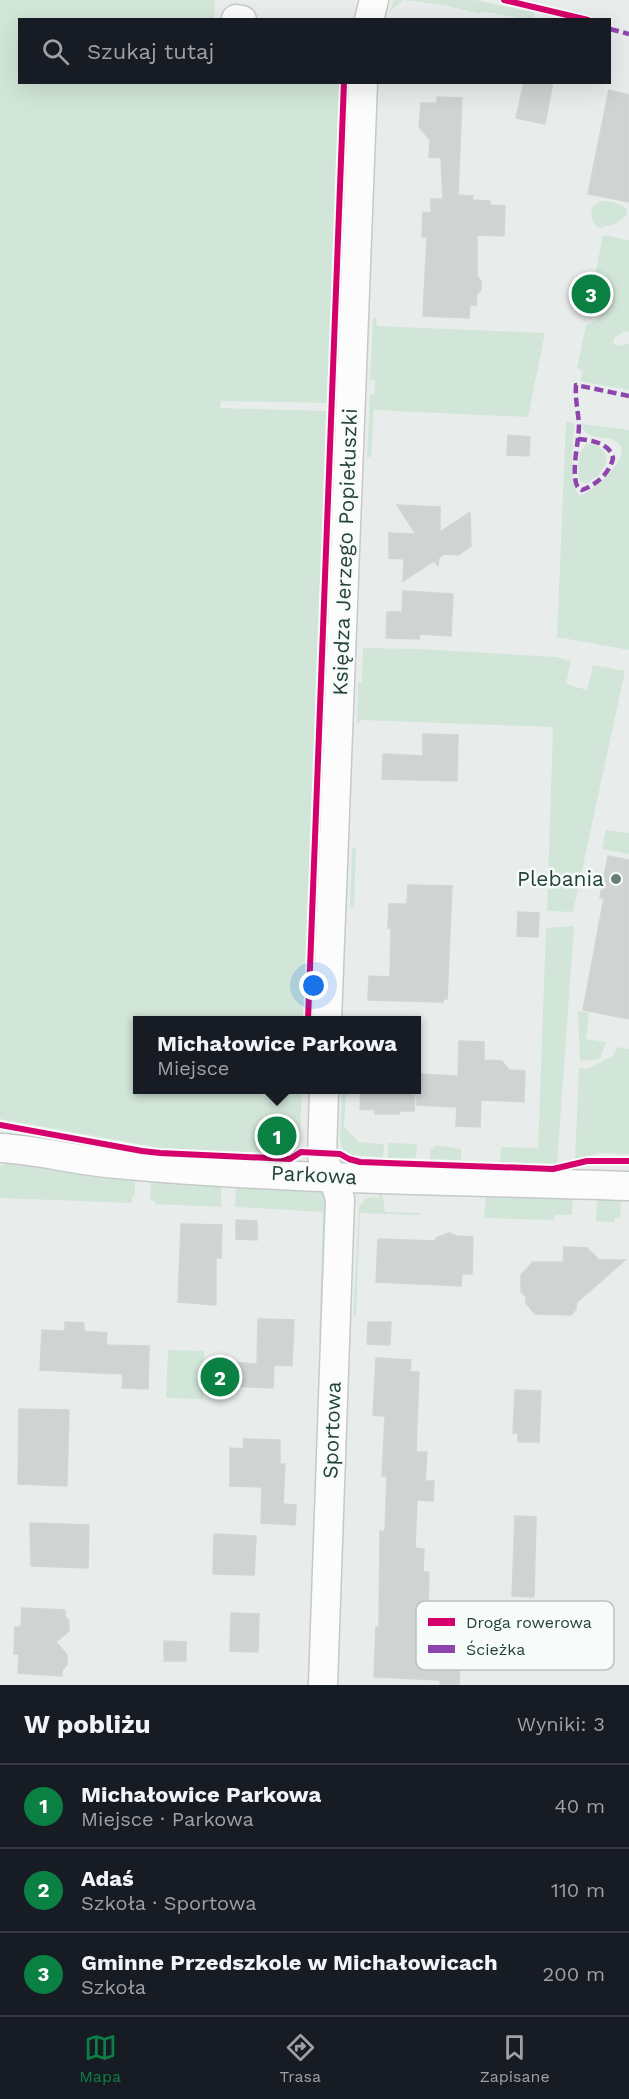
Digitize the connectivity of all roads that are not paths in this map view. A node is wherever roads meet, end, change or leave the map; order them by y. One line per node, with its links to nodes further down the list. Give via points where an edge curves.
1 (374, 0): 2 (street)
2 (370, 18)
3 (363, 84): 4 (street, Księdza Jerzego Popiełuszki)
4 (327, 1016)
5 (324, 1094): 7 (street, via 322,1157)
6 (0, 1148): 7 (street, Parkowa, via 116,1164)
7 (332, 1177): 8 (street, Parkowa); 9 (street, Sportowa, via 339,1209)
8 (629, 1186)
9 (323, 1685)

